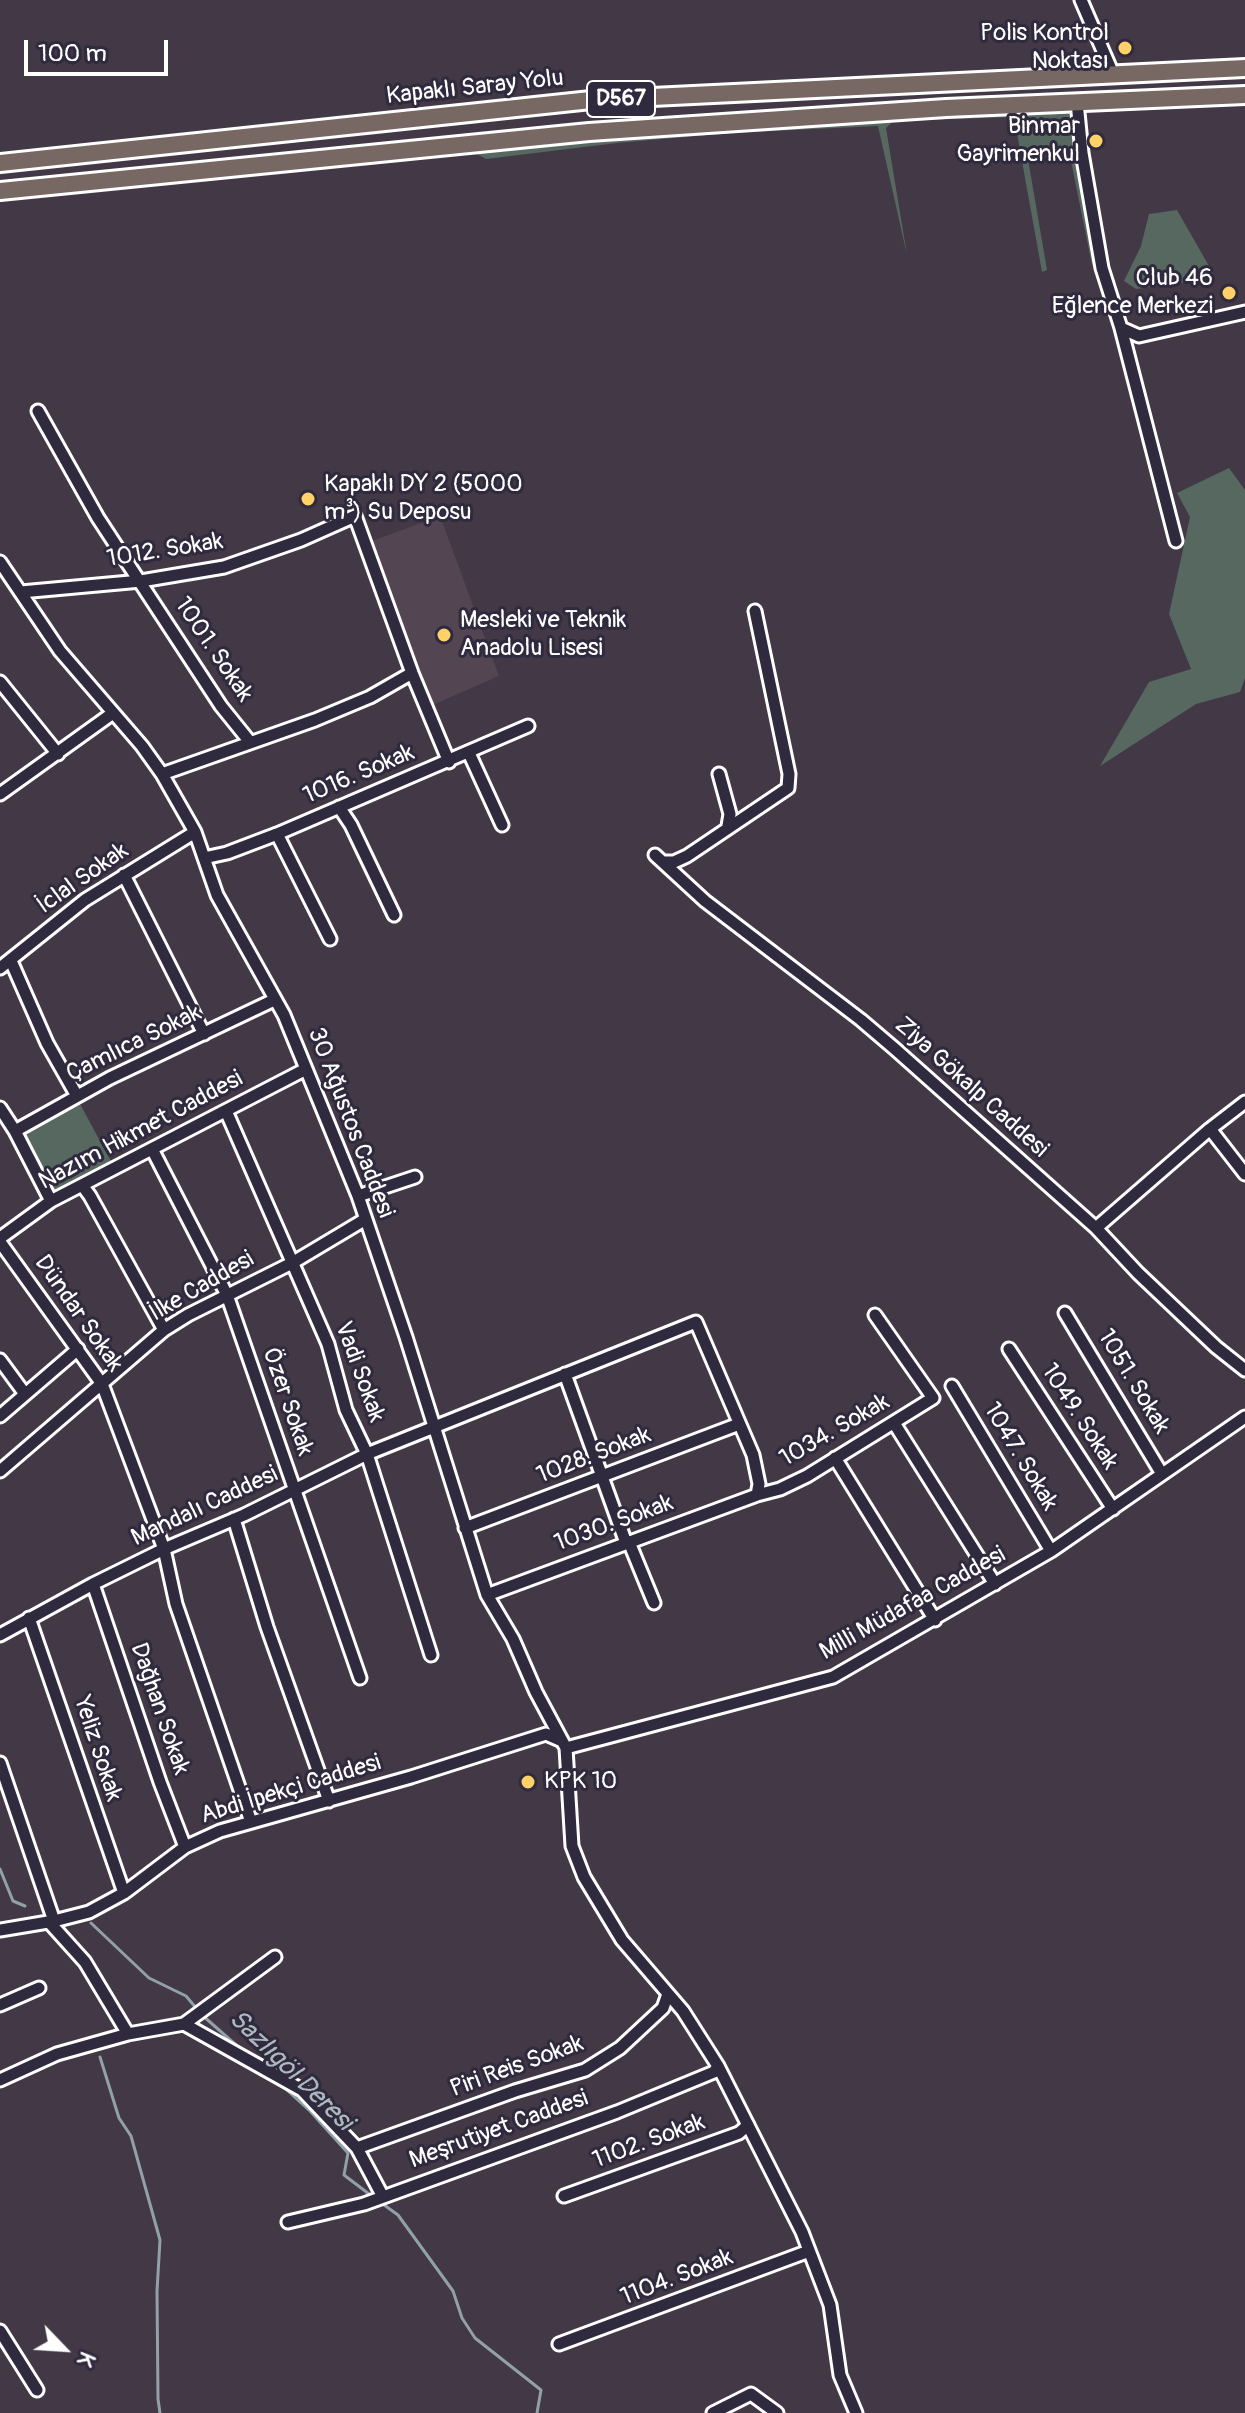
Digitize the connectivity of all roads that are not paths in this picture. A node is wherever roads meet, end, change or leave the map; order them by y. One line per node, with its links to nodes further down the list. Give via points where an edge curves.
1 (1081, 0): 3 (street)
2 (1245, 68): 3 (highway, Kapaklı Saray Yolu / D567)
3 (1113, 74): 6 (highway, Kapaklı Saray Yolu / D567, via 591,100)
4 (1245, 95): 5 (highway, D567)
5 (1077, 102): 7 (highway, D567, via 589,132); 9 (street, via 1102,268)
6 (0, 163)
7 (0, 191)
8 (1245, 312): 9 (street, via 1139,336)
9 (1121, 328): 11 (street)
10 (38, 411): 13 (street, 1001. Sokak, via 98,518)
11 (1176, 541)
12 (0, 562): 14 (street, 30 Ağustos Caddesi)
13 (141, 581): 14 (street, 1012. Sokak); 16 (street, 1012. Sokak, via 224,567 355,516); 20 (street, 1001. Sokak)
14 (21, 592): 18 (street, 30 Ağustos Caddesi, via 60,651)
15 (755, 611): 29 (street, via 788,788)
16 (412, 673): 20 (street, via 370,697); 23 (street)
17 (0, 682): 22 (street)
18 (113, 713): 22 (street); 24 (street, 30 Ağustos Caddesi)
19 (528, 726): 21 (street, 1016. Sokak)
20 (250, 742): 24 (street)
21 (469, 753): 23 (street, 1016. Sokak); 28 (street)
22 (58, 754): 26 (street)
23 (449, 762): 27 (street, 1016. Sokak)
24 (162, 774): 30 (street, 30 Ağustos Caddesi)
25 (719, 774): 29 (street, via 730,814)
26 (0, 794)
27 (339, 807): 31 (street, 1016. Sokak); 34 (street)
28 (502, 825)
29 (728, 826): 54 (street, Ziya Gökalp Caddesi, via 687,856 674,862 660,858 705,901 861,1020)
30 (195, 832): 32 (street, 30 Ağustos Caddesi); 33 (street, İclal Sokak)
31 (277, 834): 32 (street, 1016. Sokak); 35 (street)
32 (204, 858): 37 (street, 30 Ağustos Caddesi, via 217,895)
33 (124, 875): 36 (street, İclal Sokak); 38 (street)
34 (394, 915)
35 (330, 939)
36 (5, 964): 40 (street)
37 (274, 1000): 38 (street, Çamlıca Sokak); 39 (street, 30 Ağustos Caddesi)
38 (204, 1034): 40 (street, Çamlıca Sokak)
39 (306, 1069): 43 (street, Nazım Hikmet Caddesi); 51 (street, 30 Ağustos Caddesi)
40 (77, 1096): 44 (street, Çamlıca Sokak)
41 (1245, 1102): 45 (street)
42 (0, 1108): 44 (street)
43 (226, 1111): 47 (street, Nazım Hikmet Caddesi); 56 (street, Vadi Sokak)
44 (13, 1127): 46 (street, Çamlıca Sokak); 52 (street)
45 (1210, 1129): 48 (street); 54 (street)
46 (0, 1132)
47 (152, 1149): 50 (street, Nazım Hikmet Caddesi); 57 (street, Özer Sokak)
48 (1245, 1174)
49 (415, 1177): 51 (street)
50 (82, 1185): 52 (street, Nazım Hikmet Caddesi); 60 (street)
51 (358, 1196): 53 (street, 30 Ağustos Caddesi)
52 (51, 1201): 55 (street, Nazım Hikmet Caddesi)
53 (364, 1220): 56 (street, İlke Caddesi); 73 (street, 30 Ağustos Caddesi)
54 (1096, 1228): 64 (street, Ziya Gökalp Caddesi)
55 (0, 1240): 61 (street, Dündar Sokak)
56 (292, 1263): 57 (street, İlke Caddesi); 74 (street, Vadi Sokak)
57 (227, 1295): 60 (street, İlke Caddesi); 79 (street, Özer Sokak)
58 (1065, 1313): 77 (street, 1051. Sokak)
59 (875, 1315): 71 (street, 1034. Sokak, via 933,1398)
60 (164, 1330): 66 (street, İlke Caddesi)
61 (78, 1349): 66 (street, Dündar Sokak); 68 (street)
62 (1009, 1349): 81 (street, 1049. Sokak)
63 (0, 1360): 68 (street)
64 (1245, 1370)
65 (565, 1374): 72 (street, Mandalı Caddesi, via 696,1322); 73 (street, Mandalı Caddesi); 78 (street)
66 (102, 1384): 76 (street, İlke Caddesi); 85 (street, Dündar Sokak)
67 (952, 1386): 86 (street, 1047. Sokak)
68 (25, 1394): 69 (street)
69 (0, 1416)
70 (1245, 1417): 77 (street, Milli Müdafaa Caddesi)
71 (894, 1423): 75 (street, 1034. Sokak); 88 (street)
72 (739, 1424): 78 (street, 1028. Sokak); 80 (street, via 753,1455)
73 (434, 1428): 74 (street, Mandalı Caddesi); 83 (street, 30 Ağustos Caddesi)
74 (367, 1454): 79 (street, Mandalı Caddesi); 94 (street, Vadi Sokak)
75 (835, 1458): 80 (street, 1034. Sokak, via 780,1489); 92 (street)
76 (2, 1467)
77 (1162, 1474): 81 (street, Milli Müdafaa Caddesi)
78 (601, 1478): 83 (street, 1028. Sokak); 84 (street)
79 (295, 1490): 82 (street, Mandalı Caddesi); 95 (street, Özer Sokak)
80 (757, 1495): 84 (street, 1030. Sokak)
81 (1113, 1509): 86 (street, Milli Müdafaa Caddesi)
82 (234, 1519): 85 (street, Mandalı Caddesi); 98 (street)
83 (465, 1528): 89 (street, 30 Ağustos Caddesi)
84 (627, 1543): 89 (street, 1030. Sokak); 90 (street)
85 (164, 1549): 87 (street, Mandalı Caddesi); 99 (street, Dündar Sokak, via 176,1604)
86 (1051, 1551): 88 (street, Milli Müdafaa Caddesi)
87 (93, 1584): 91 (street, Mandalı Caddesi); 100 (street, Dağhan Sokak)
88 (995, 1584): 92 (street, Milli Müdafaa Caddesi)
89 (487, 1595): 96 (street, 30 Ağustos Caddesi)
90 (654, 1603)
91 (29, 1618): 93 (street, Mandalı Caddesi); 101 (street, Yeliz Sokak)
92 (935, 1620): 96 (street, Milli Müdafaa Caddesi, via 833,1677)
93 (0, 1635)
94 (431, 1655)
95 (360, 1678)
96 (564, 1745): 98 (street, Abdi İpekçi Caddesi, via 546,1734); 106 (street, via 572,1846 584,1877 622,1940)
97 (0, 1763): 102 (street)
98 (329, 1801): 99 (street, Abdi İpekçi Caddesi)
99 (251, 1822): 100 (street, Abdi İpekçi Caddesi)
100 (185, 1847): 101 (street, Abdi İpekçi Caddesi)
101 (124, 1893): 102 (street, Abdi İpekçi Caddesi, via 89,1912)
102 (52, 1922): 103 (street, Abdi İpekçi Caddesi); 109 (street, via 85,1962)
103 (0, 1930)
104 (275, 1957): 108 (street)
105 (39, 1988): 107 (street)
106 (668, 1994): 110 (street); 113 (street, Piri Reis Sokak, via 663,2008 620,2048 585,2070)
107 (0, 2005)
108 (184, 2024): 109 (street); 113 (street, via 302,2090)
109 (128, 2034): 111 (street, via 57,2054)
110 (718, 2066): 112 (street); 114 (street, Meşrutiyet Caddesi, via 617,2112)
111 (0, 2080)
112 (748, 2125): 115 (street, 1102. Sokak, via 739,2133); 117 (street)
113 (357, 2148): 114 (street)
114 (382, 2195): 116 (street, Meşrutiyet Caddesi)
115 (564, 2196)
116 (288, 2222)
117 (809, 2251): 119 (street, 1104. Sokak); 123 (street, via 830,2305 840,2375)
118 (0, 2331): 120 (street)
119 (559, 2344)
120 (37, 2390)
121 (713, 2413): 122 (street, via 751,2394)
122 (777, 2413)
123 (856, 2413)

